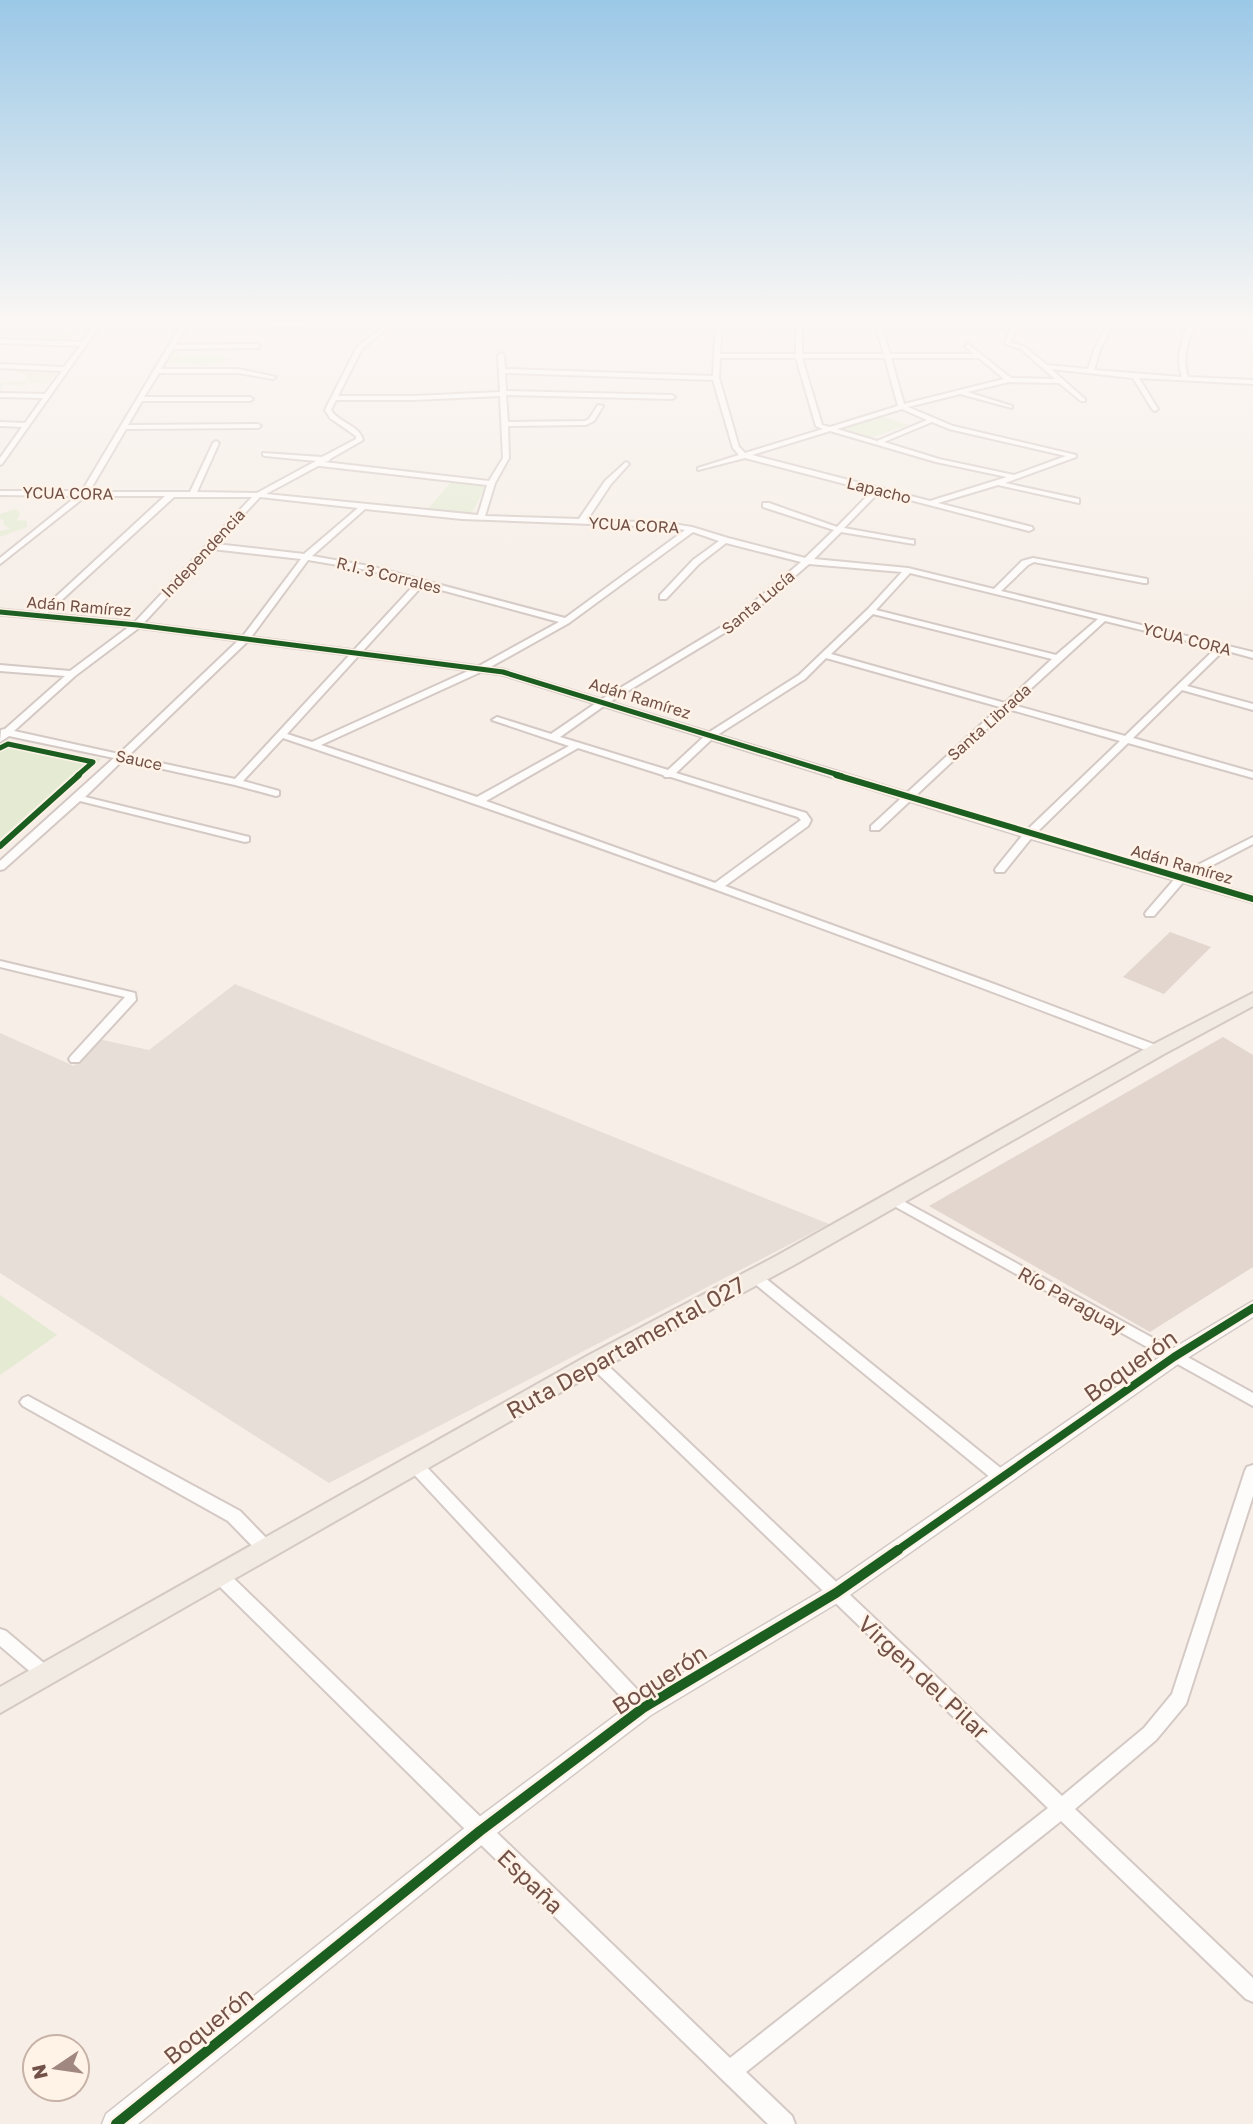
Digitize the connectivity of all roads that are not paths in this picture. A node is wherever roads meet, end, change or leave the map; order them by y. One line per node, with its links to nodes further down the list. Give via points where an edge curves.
1 (30, 420): 12 (street)
2 (128, 420): 14 (street)
3 (337, 420): 21 (street, Independencia, via 361,438)
4 (505, 420): 11 (street)
5 (592, 420): 11 (street)
6 (728, 420): 19 (street, via 736,448)
7 (816, 420): 15 (street)
8 (862, 420): 15 (street)
9 (930, 421): 17 (street, via 880,441); 24 (street, via 1074,456)
10 (0, 424): 12 (street)
11 (505, 424): 25 (street, via 506,458)
12 (27, 425): 20 (street)
13 (258, 426): 14 (street)
14 (124, 427): 29 (street)
15 (828, 431): 17 (street); 19 (street)
16 (216, 443): 31 (street)
17 (883, 446): 24 (street)
18 (265, 454): 21 (street)
19 (743, 455): 23 (street); 27 (street, Lapacho)
20 (1, 460)
21 (323, 462): 25 (street); 32 (street, Independencia)
22 (626, 464): 38 (street)
23 (700, 469)
24 (1017, 477): 26 (street)
25 (491, 483): 37 (street)
26 (997, 483): 33 (street); 34 (street)
27 (876, 491): 34 (street, Lapacho); 40 (street, Santa Lucía)
28 (0, 492): 29 (street, YCUA CORA)
29 (84, 494): 30 (street, YCUA CORA); 47 (street)
30 (171, 495): 31 (street, YCUA CORA); 55 (street)
31 (192, 495): 32 (street, YCUA CORA)
32 (258, 495): 36 (street, YCUA CORA); 44 (street, Independencia)
33 (1076, 501)
34 (930, 503): 41 (street, Lapacho)
35 (766, 505): 40 (street)
36 (363, 506): 37 (street, YCUA CORA); 45 (street)
37 (481, 518): 38 (street, YCUA CORA)
38 (582, 521): 39 (street, YCUA CORA)
39 (692, 528): 42 (street, YCUA CORA); 57 (street)
40 (837, 529): 43 (street); 46 (street, Santa Lucía)
41 (1029, 529)
42 (725, 540): 46 (street, YCUA CORA); 52 (street)
43 (911, 542)
44 (210, 546): 45 (street, R.I. 3 Corrales); 58 (street, Independencia)
45 (306, 557): 50 (street, R.I. 3 Corrales); 59 (street)
46 (806, 561): 48 (street, YCUA CORA); 69 (street, Santa Lucía, via 721,634)
47 (0, 562)
48 (908, 570): 51 (street, YCUA CORA); 53 (street)
49 (1144, 581): 51 (street, via 1033,560)
50 (421, 583): 57 (street, R.I. 3 Corrales); 61 (street)
51 (995, 592): 56 (street, YCUA CORA)
52 (663, 597)
53 (871, 611): 62 (street); 64 (street)
54 (0, 612): 55 (street, Adán Ramírez)
55 (39, 616): 58 (street, Adán Ramírez)
56 (1104, 618): 60 (street, YCUA CORA); 64 (street, Santa Librada)
57 (566, 621): 66 (street)
58 (137, 625): 59 (street, Adán Ramírez); 67 (street, Independencia)
59 (246, 638): 61 (street, Adán Ramírez); 80 (street)
60 (1222, 647): 63 (street, YCUA CORA); 68 (street)
61 (356, 653): 66 (street, Adán Ramírez); 74 (street)
62 (824, 655): 70 (street); 75 (street, via 802,677)
63 (1253, 655)
64 (1058, 658): 70 (street, Santa Librada)
65 (0, 668): 67 (street)
66 (482, 668): 69 (street, Adán Ramírez); 78 (street)
67 (72, 674): 73 (street, Independencia)
68 (1180, 687): 71 (street); 77 (street)
69 (605, 701): 75 (street, Adán Ramírez); 76 (street, Santa Lucía)
70 (1008, 706): 77 (street); 85 (street, Santa Librada)
71 (1253, 707)
72 (497, 720): 76 (street)
73 (3, 734): 80 (street, Sauce)
74 (282, 735): 78 (street); 83 (street)
75 (711, 735): 81 (street); 85 (street, Adán Ramírez)
76 (553, 737): 79 (street)
77 (1125, 741): 82 (street); 89 (street)
78 (314, 744): 87 (street)
79 (577, 745): 81 (street); 87 (street)
80 (122, 756): 83 (street, Sauce); 86 (street)
81 (668, 775): 95 (street, via 802,815 806,820)
82 (1253, 775)
83 (237, 782): 84 (street, Sauce)
84 (276, 793)
85 (907, 796): 88 (street, Santa Librada); 89 (street, Adán Ramírez)
86 (78, 798): 90 (street); 92 (street)
87 (478, 801): 95 (street)
88 (875, 828)
89 (1029, 834): 93 (street); 94 (street, Adán Ramírez)
90 (244, 839)
91 (1253, 839): 94 (street)
92 (0, 867)
93 (1000, 870)
94 (1182, 877): 96 (street, Adán Ramírez); 97 (street)
95 (717, 887): 100 (street)
96 (1253, 899)
97 (1150, 915)
98 (0, 964): 101 (street, via 131,995)
99 (1253, 999): 100 (main road, Ruta Departamental 027)
100 (1157, 1050): 102 (main road, Ruta Departamental 027)
101 (75, 1059)
102 (892, 1199): 103 (main road, Ruta Departamental 027); 105 (street, Río Paraguay)
103 (754, 1276): 106 (main road, Ruta Departamental 027); 111 (street)
104 (1253, 1308): 105 (street, Boquerón)
105 (1174, 1357): 107 (street, Río Paraguay); 111 (street, Boquerón)
106 (596, 1362): 109 (main road, Ruta Departamental 027); 114 (street, Virgen del Pilar)
107 (1253, 1400)
108 (28, 1402): 112 (street, via 233,1516)
109 (415, 1465): 112 (main road, Ruta Departamental 027); 118 (street)
110 (1253, 1471): 119 (street, via 1180,1698 1150,1734)
111 (1002, 1478): 114 (street, Boquerón)
112 (267, 1550): 113 (main road, Ruta Departamental 027)
113 (221, 1577): 116 (main road, Ruta Departamental 027); 120 (street, España)
114 (836, 1593): 118 (street, Boquerón); 119 (street, Virgen del Pilar)
115 (0, 1636): 116 (street)
116 (46, 1675): 117 (main road, Ruta Departamental 027)
117 (0, 1701)
118 (643, 1708): 120 (street, Boquerón)
119 (1062, 1808): 121 (street, Virgen del Pilar); 122 (street)
120 (480, 1831): 122 (street, España); 123 (street, Boquerón)
121 (1253, 1992)
122 (729, 2072): 124 (street, España)
123 (116, 2124)
124 (784, 2124)

